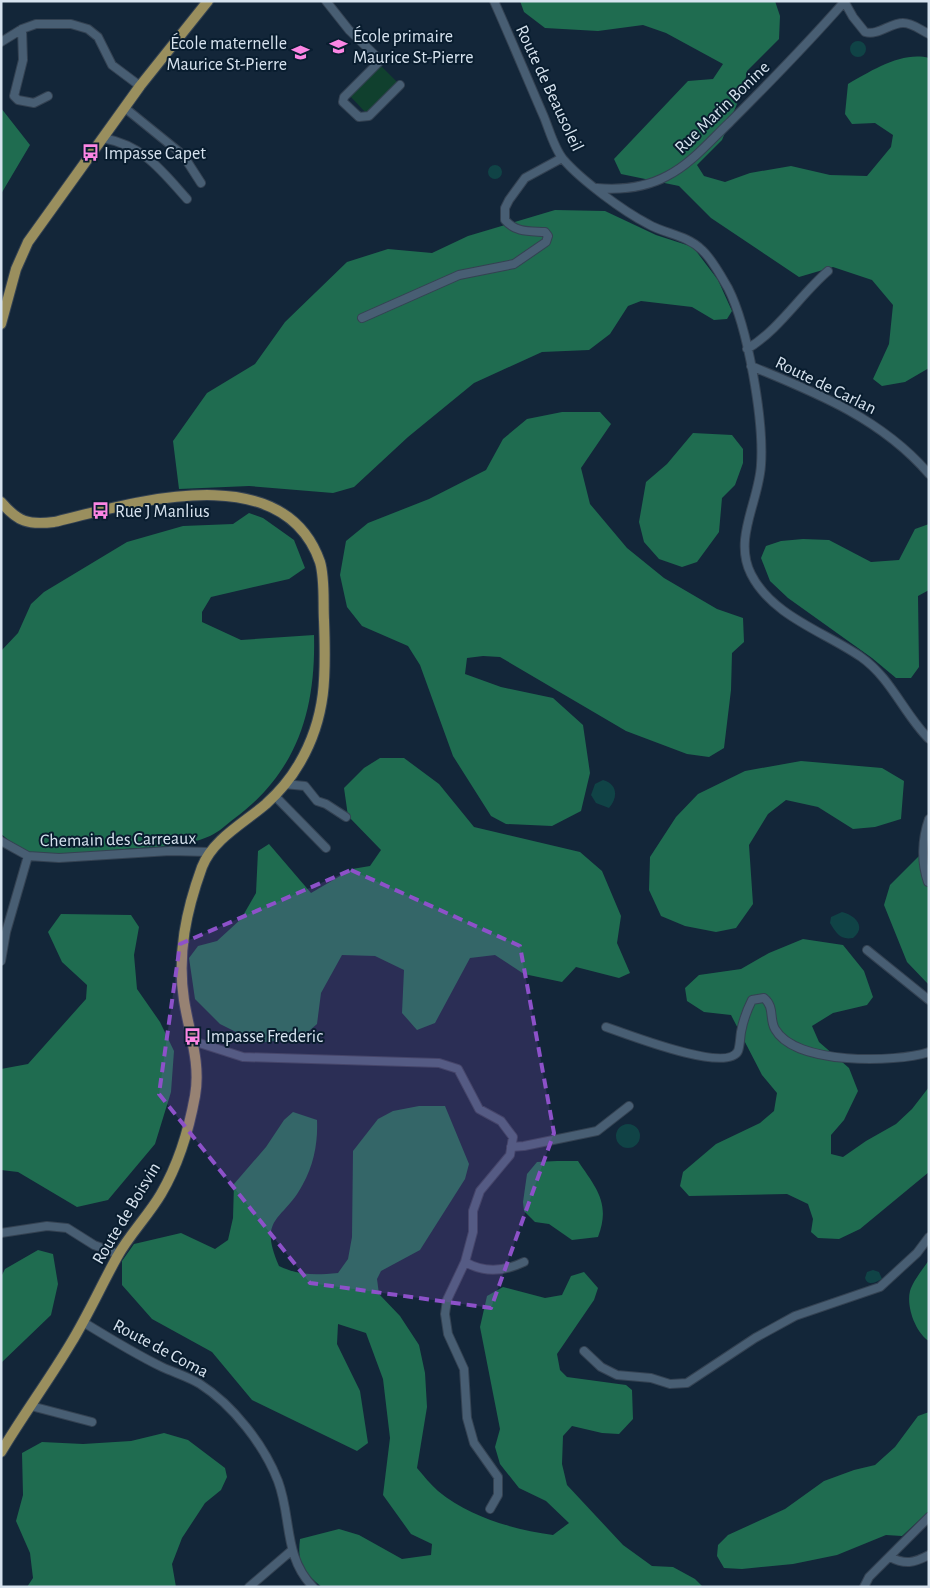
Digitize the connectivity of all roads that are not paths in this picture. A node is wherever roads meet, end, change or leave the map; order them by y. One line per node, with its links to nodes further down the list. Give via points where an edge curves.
1 (208, 1): 9 (main road)
2 (326, 1): 8 (street, via 349,30 379,59 343,102 359,117 369,116)
3 (494, 1): 13 (street, Route de Beausoleil)
4 (845, 1): 6 (street, via 852,17 865,32 904,23 913,24); 15 (street, Rue Marin Bonine, via 688,163 666,177 638,186)
5 (22, 29): 7 (street); 9 (street, via 36,24 71,24 88,29 98,38 112,65); 10 (street, via 23,60 14,96 34,103)
6 (929, 34)
7 (1, 42)
8 (400, 85)
9 (140, 86): 11 (main road)
10 (48, 96)
11 (125, 108): 12 (main road); 14 (street, via 183,155)
12 (103, 138): 16 (street, via 126,144 147,156); 19 (main road, via 28,242 16,269)
13 (562, 158): 15 (street, Route de Beausoleil); 18 (street, via 525,178 506,208 505,220 509,225 524,232 545,232 548,236 546,242 514,264 459,275)
14 (201, 183)
15 (596, 188): 20 (street, Route de Beausoleil, via 648,224 682,237 704,251 736,306)
16 (188, 200)
17 (828, 271): 20 (street, via 760,342)
18 (362, 318)
19 (1, 324)
20 (747, 349): 21 (street, Route de Beausoleil)
21 (751, 366): 22 (street, Route de Carlan, via 848,409 886,433 912,454); 24 (street, Route de Beausoleil, via 762,452 759,484 745,534 746,562 752,576 776,604 879,672)
22 (929, 474)
23 (1, 502): 25 (main road, Route de Boisvin, via 11,513 34,524 182,495 218,495 282,511 305,531 321,565 326,666 320,720 298,766)
24 (929, 739)
25 (284, 784): 26 (main road, Route de Boisvin); 27 (street, via 305,786 317,801)
26 (274, 795): 30 (street); 31 (main road, Route de Boisvin)
27 (346, 817)
28 (929, 819): 33 (street, via 923,847)
29 (1, 841): 32 (street, Chemain des Carreaux)
30 (326, 848)
31 (209, 852): 32 (street, Chemain des Carreaux, via 170,851 82,858); 38 (main road, Route de Boisvin, via 182,939 184,1002)
32 (28, 856): 35 (street)
33 (928, 882)
34 (867, 950): 36 (street)
35 (1, 960)
36 (929, 1000)
37 (606, 1027): 39 (street, via 690,1055 726,1057 738,1051 752,1000 764,998 770,1003 775,1029 788,1042 816,1053 846,1059 917,1056)
38 (194, 1041): 41 (street, via 243,1057 439,1063 458,1069 479,1109 502,1121 513,1137); 44 (main road, Route de Boisvin, via 195,1094 182,1146 162,1193)
39 (929, 1052)
40 (629, 1106): 41 (street, via 597,1131)
41 (511, 1147): 45 (street, via 510,1155 480,1191 473,1211 473,1232)
42 (1, 1233): 44 (street, via 47,1226 67,1228 94,1245)
43 (929, 1236): 48 (street, via 917,1253 880,1287 795,1316 687,1383 670,1384 651,1378 616,1375 601,1367)
44 (118, 1254): 47 (main road, Route de Boisvin)
45 (466, 1262): 46 (street, via 495,1270); 52 (street, via 447,1300 445,1314 448,1334 464,1369 467,1418 474,1443 498,1477 498,1495)
46 (524, 1262)
47 (83, 1322): 49 (main road, Route de Boisvin); 54 (street, Route de Coma, via 127,1349 201,1385 225,1405 268,1459 278,1480)
48 (584, 1351)
49 (31, 1406): 50 (street); 51 (main road, Route de Boisvin)
50 (92, 1422)
51 (1, 1452)
52 (490, 1509)
53 (929, 1517): 56 (street)
54 (291, 1551): 57 (street); 58 (street, Route de Coma)
55 (929, 1555): 56 (street, via 910,1564)
56 (890, 1557): 59 (street, via 869,1577)
57 (249, 1587)
58 (313, 1587)
59 (864, 1587)

